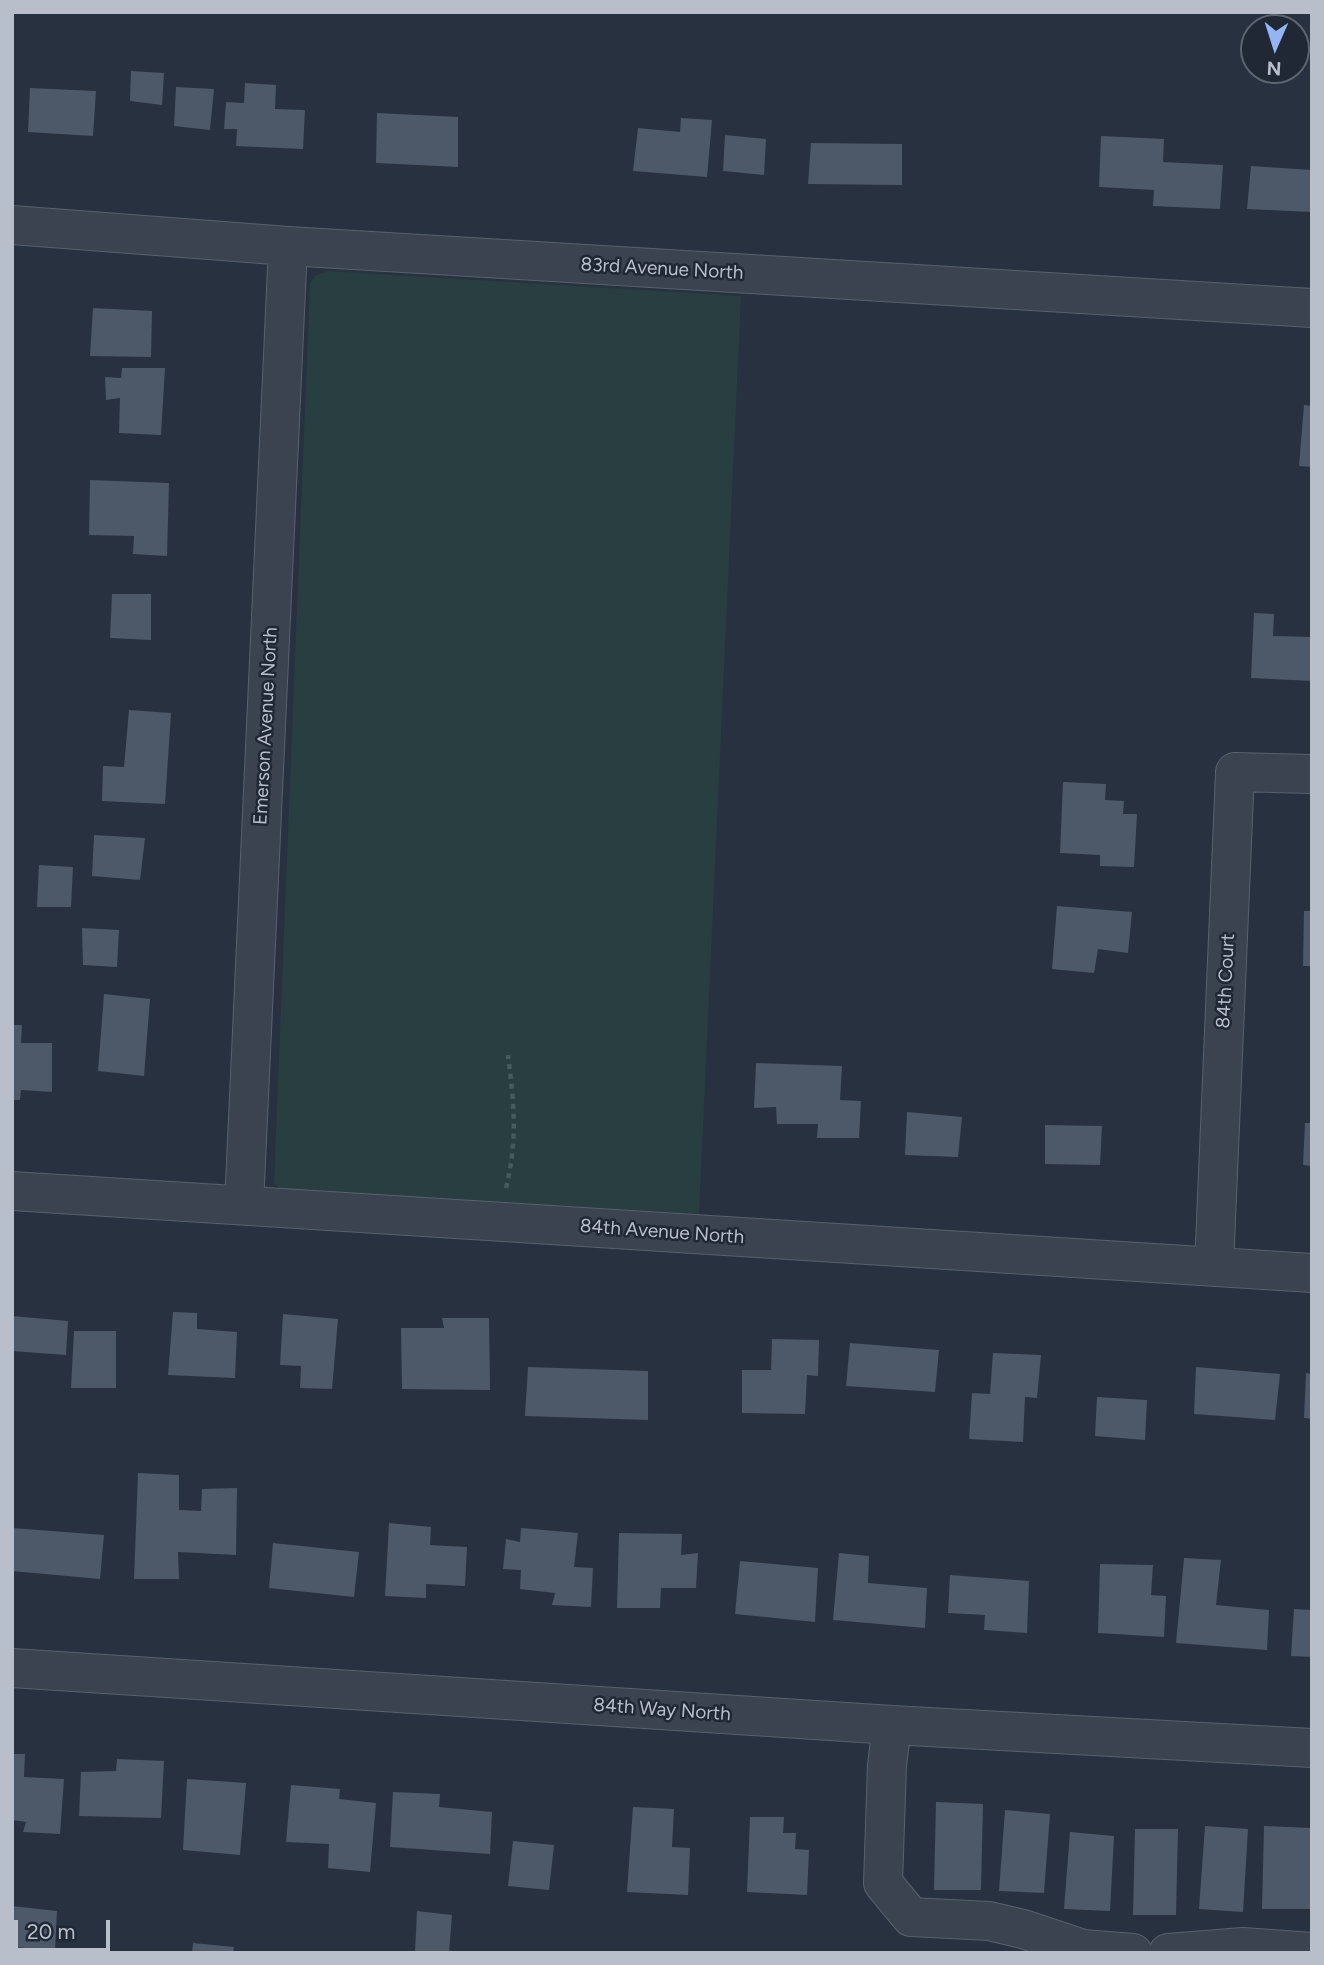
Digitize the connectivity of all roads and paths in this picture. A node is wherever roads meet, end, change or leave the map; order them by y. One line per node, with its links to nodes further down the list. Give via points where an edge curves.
1 (12, 225): 2 (street, 83rd Avenue North)
2 (288, 246): 3 (street, 83rd Avenue North); 8 (street, Emerson Avenue North)
3 (1312, 308)
4 (1312, 774): 9 (street, 84th Court, via 1235,772)
5 (508, 1055): 7 (path, via 516,1124)
6 (12, 1191): 8 (street, 84th Avenue North)
7 (504, 1195)
8 (244, 1205): 9 (street, 84th Avenue North)
9 (1214, 1266): 10 (street, 84th Avenue North)
10 (1312, 1273)
11 (12, 1668): 12 (street, 84th Way North)
12 (891, 1725): 13 (street, 84th Way North); 15 (street, via 883,1883 911,1917 989,1921 1083,1948)
13 (1312, 1748)
14 (1312, 1952): 16 (street, via 1243,1947)
15 (1133, 1953)
16 (1168, 1953)

